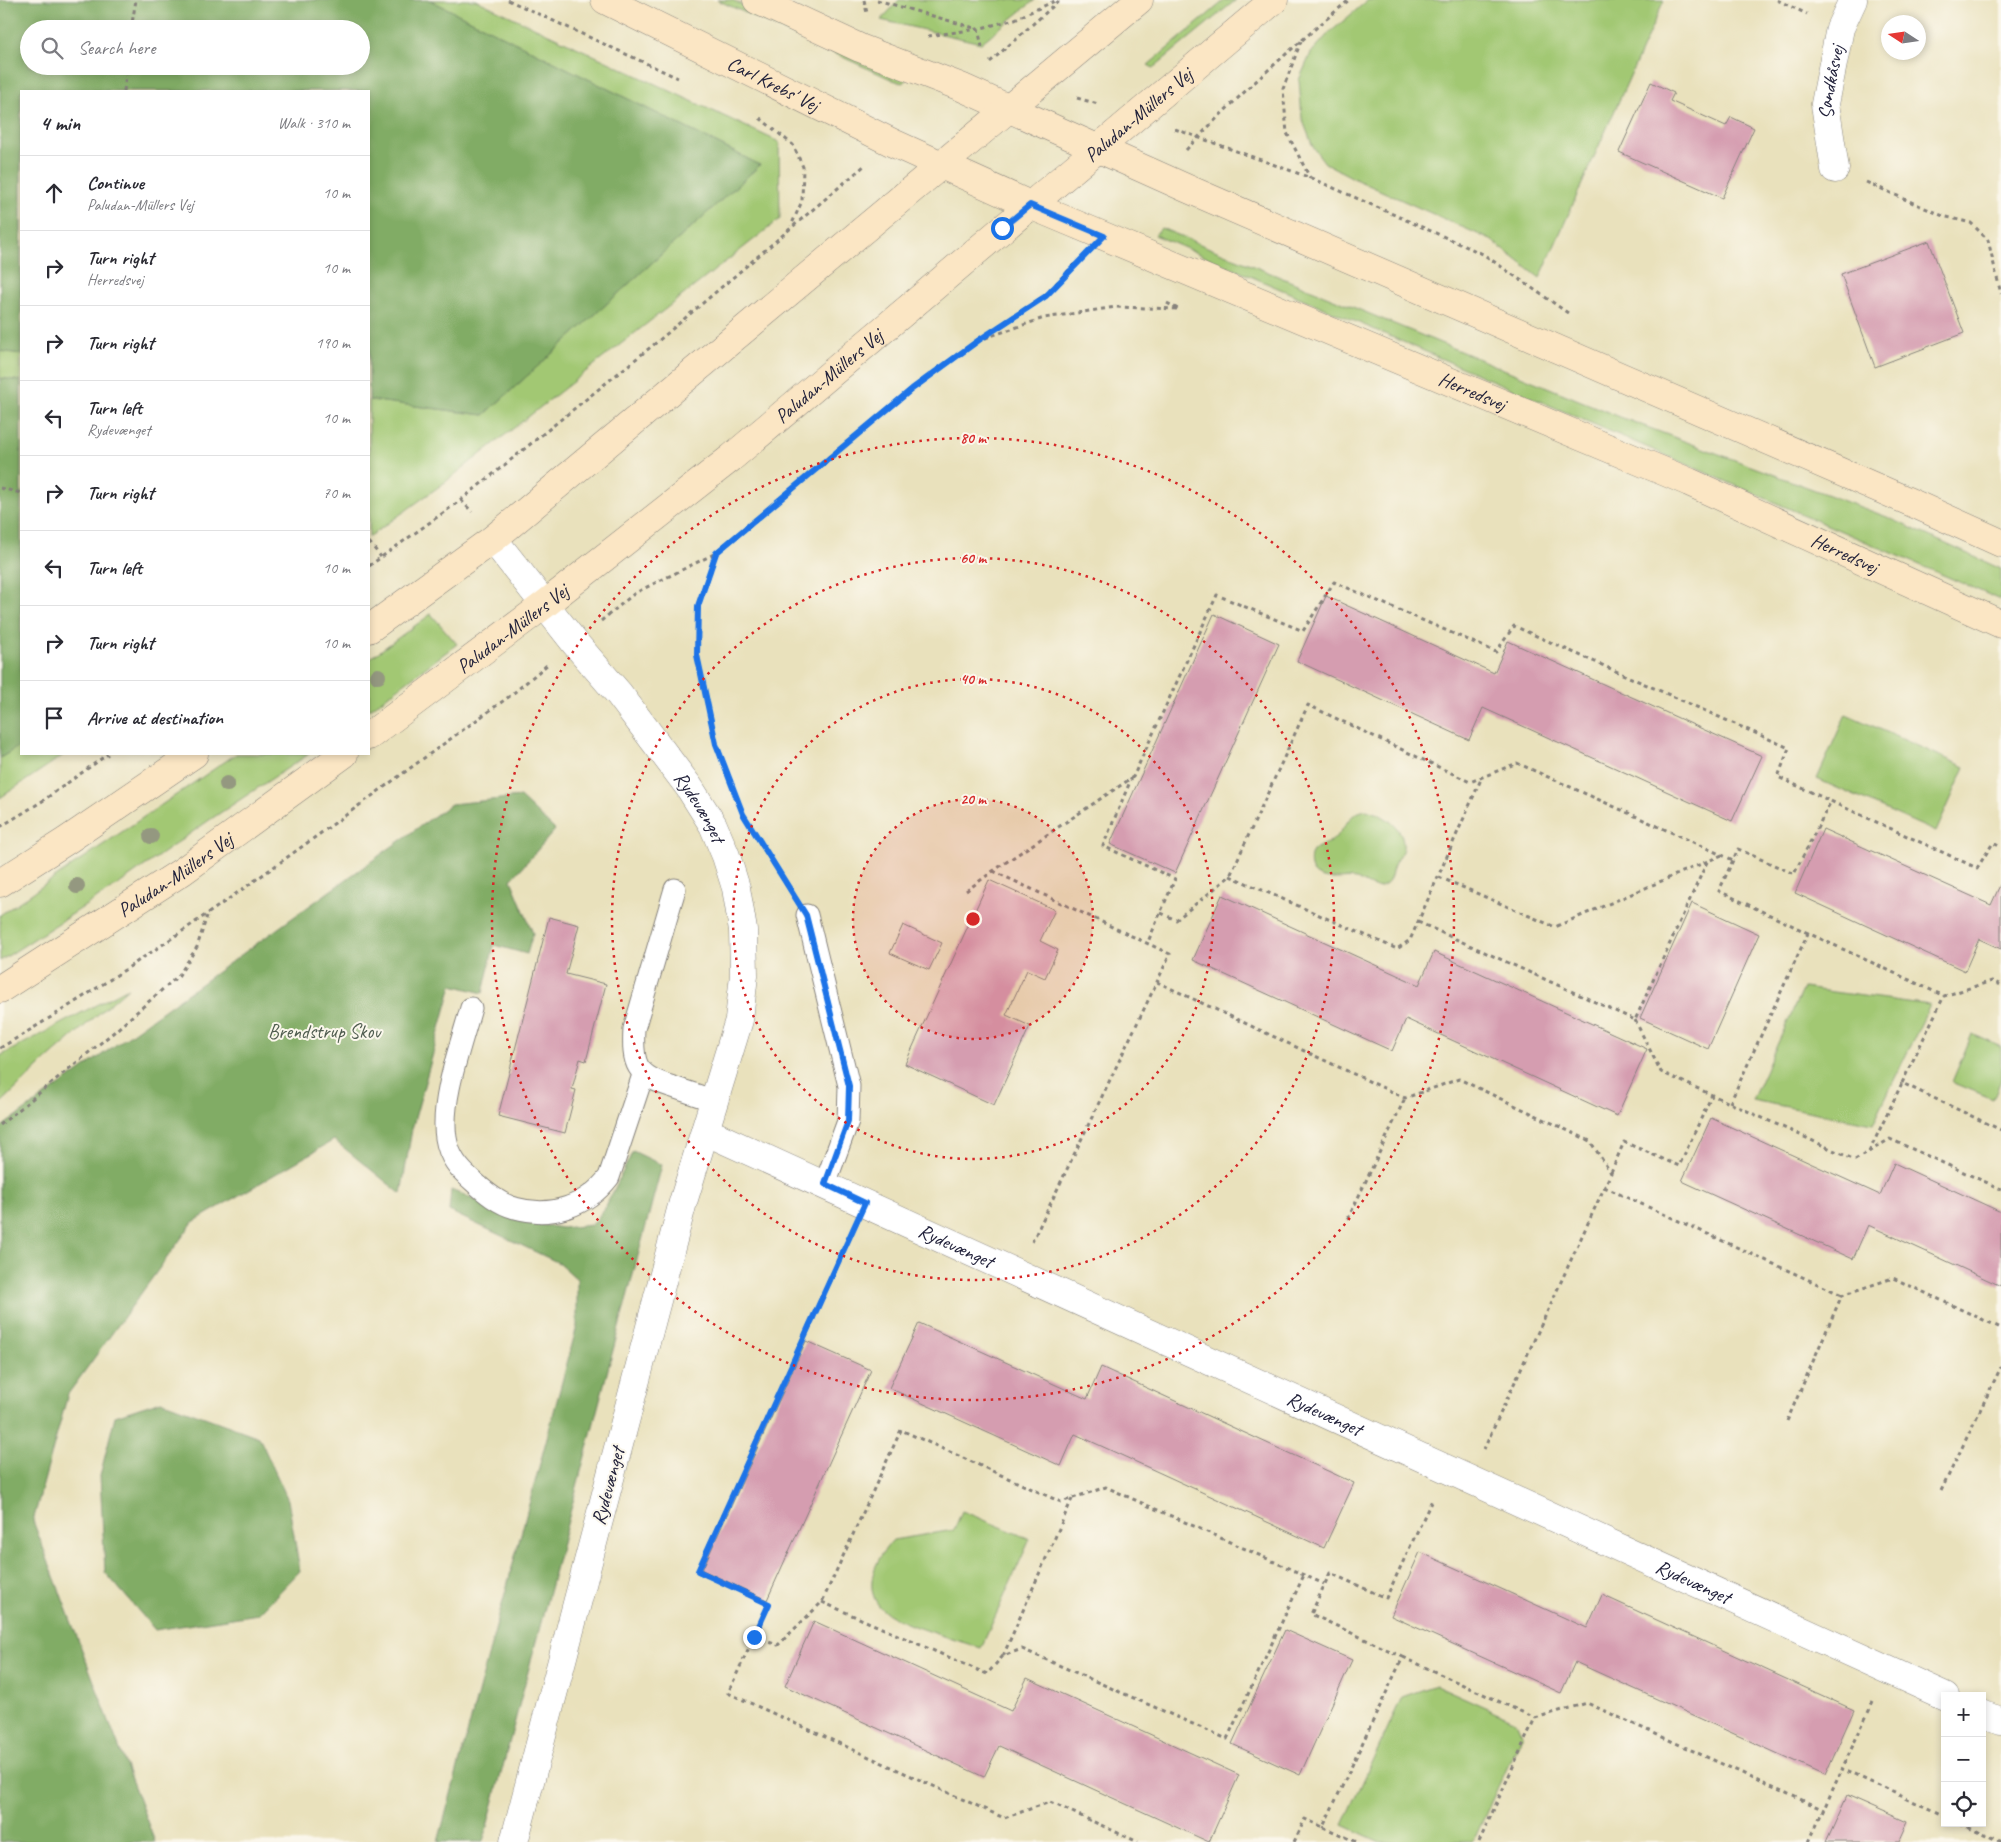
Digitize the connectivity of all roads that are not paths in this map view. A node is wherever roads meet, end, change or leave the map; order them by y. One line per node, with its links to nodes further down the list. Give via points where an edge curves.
1 (605, 0): 8 (street, Carl Krebs' Vej, via 893,143)
2 (757, 0): 6 (street, via 860,48)
3 (1139, 0): 6 (street)
4 (1274, 0): 7 (street, Paludan-Müllers Vej)
5 (1853, 0): 9 (street, Sandkåsvej, via 1840,28 1825,104)
6 (1008, 109): 7 (street); 8 (street)
7 (1097, 149): 10 (street, Paludan-Müllers Vej); 12 (street)
8 (942, 164): 10 (street, Herredsvej); 11 (street)
9 (1835, 169)
10 (1030, 205): 13 (street, Paludan-Müllers Vej, via 731,458); 14 (street, Herredsvej, via 1689,482)
11 (493, 539): 13 (street, Rydevænget); 15 (street)
12 (2001, 543)
13 (544, 604): 16 (street, Paludan-Müllers Vej); 25 (street, Rydevænget, via 690,787 713,825 726,856 736,888 742,930 743,984 739,1020)
14 (2001, 624)
15 (370, 628)
16 (370, 735)
17 (193, 755): 19 (street)
18 (343, 755): 22 (street, Paludan-Müllers Vej, via 183,871)
19 (0, 883)
20 (675, 890): 24 (lane, via 634,1029 633,1048)
21 (806, 915): 27 (lane, via 849,1086 848,1121)
22 (0, 989)
23 (471, 1008): 24 (lane, via 447,1098 446,1137 451,1157 467,1176 487,1194 513,1208 543,1212 575,1205 598,1191 609,1177)
24 (643, 1075): 25 (lane)
25 (714, 1101): 26 (street, Rydevænget)
26 (705, 1131): 27 (street, Rydevænget); 31 (street, Rydevænget, via 683,1202)
27 (825, 1184): 28 (street, Rydevænget)
28 (1941, 1694)
29 (1986, 1715): 30 (street)
30 (2001, 1721)
31 (514, 1842)

